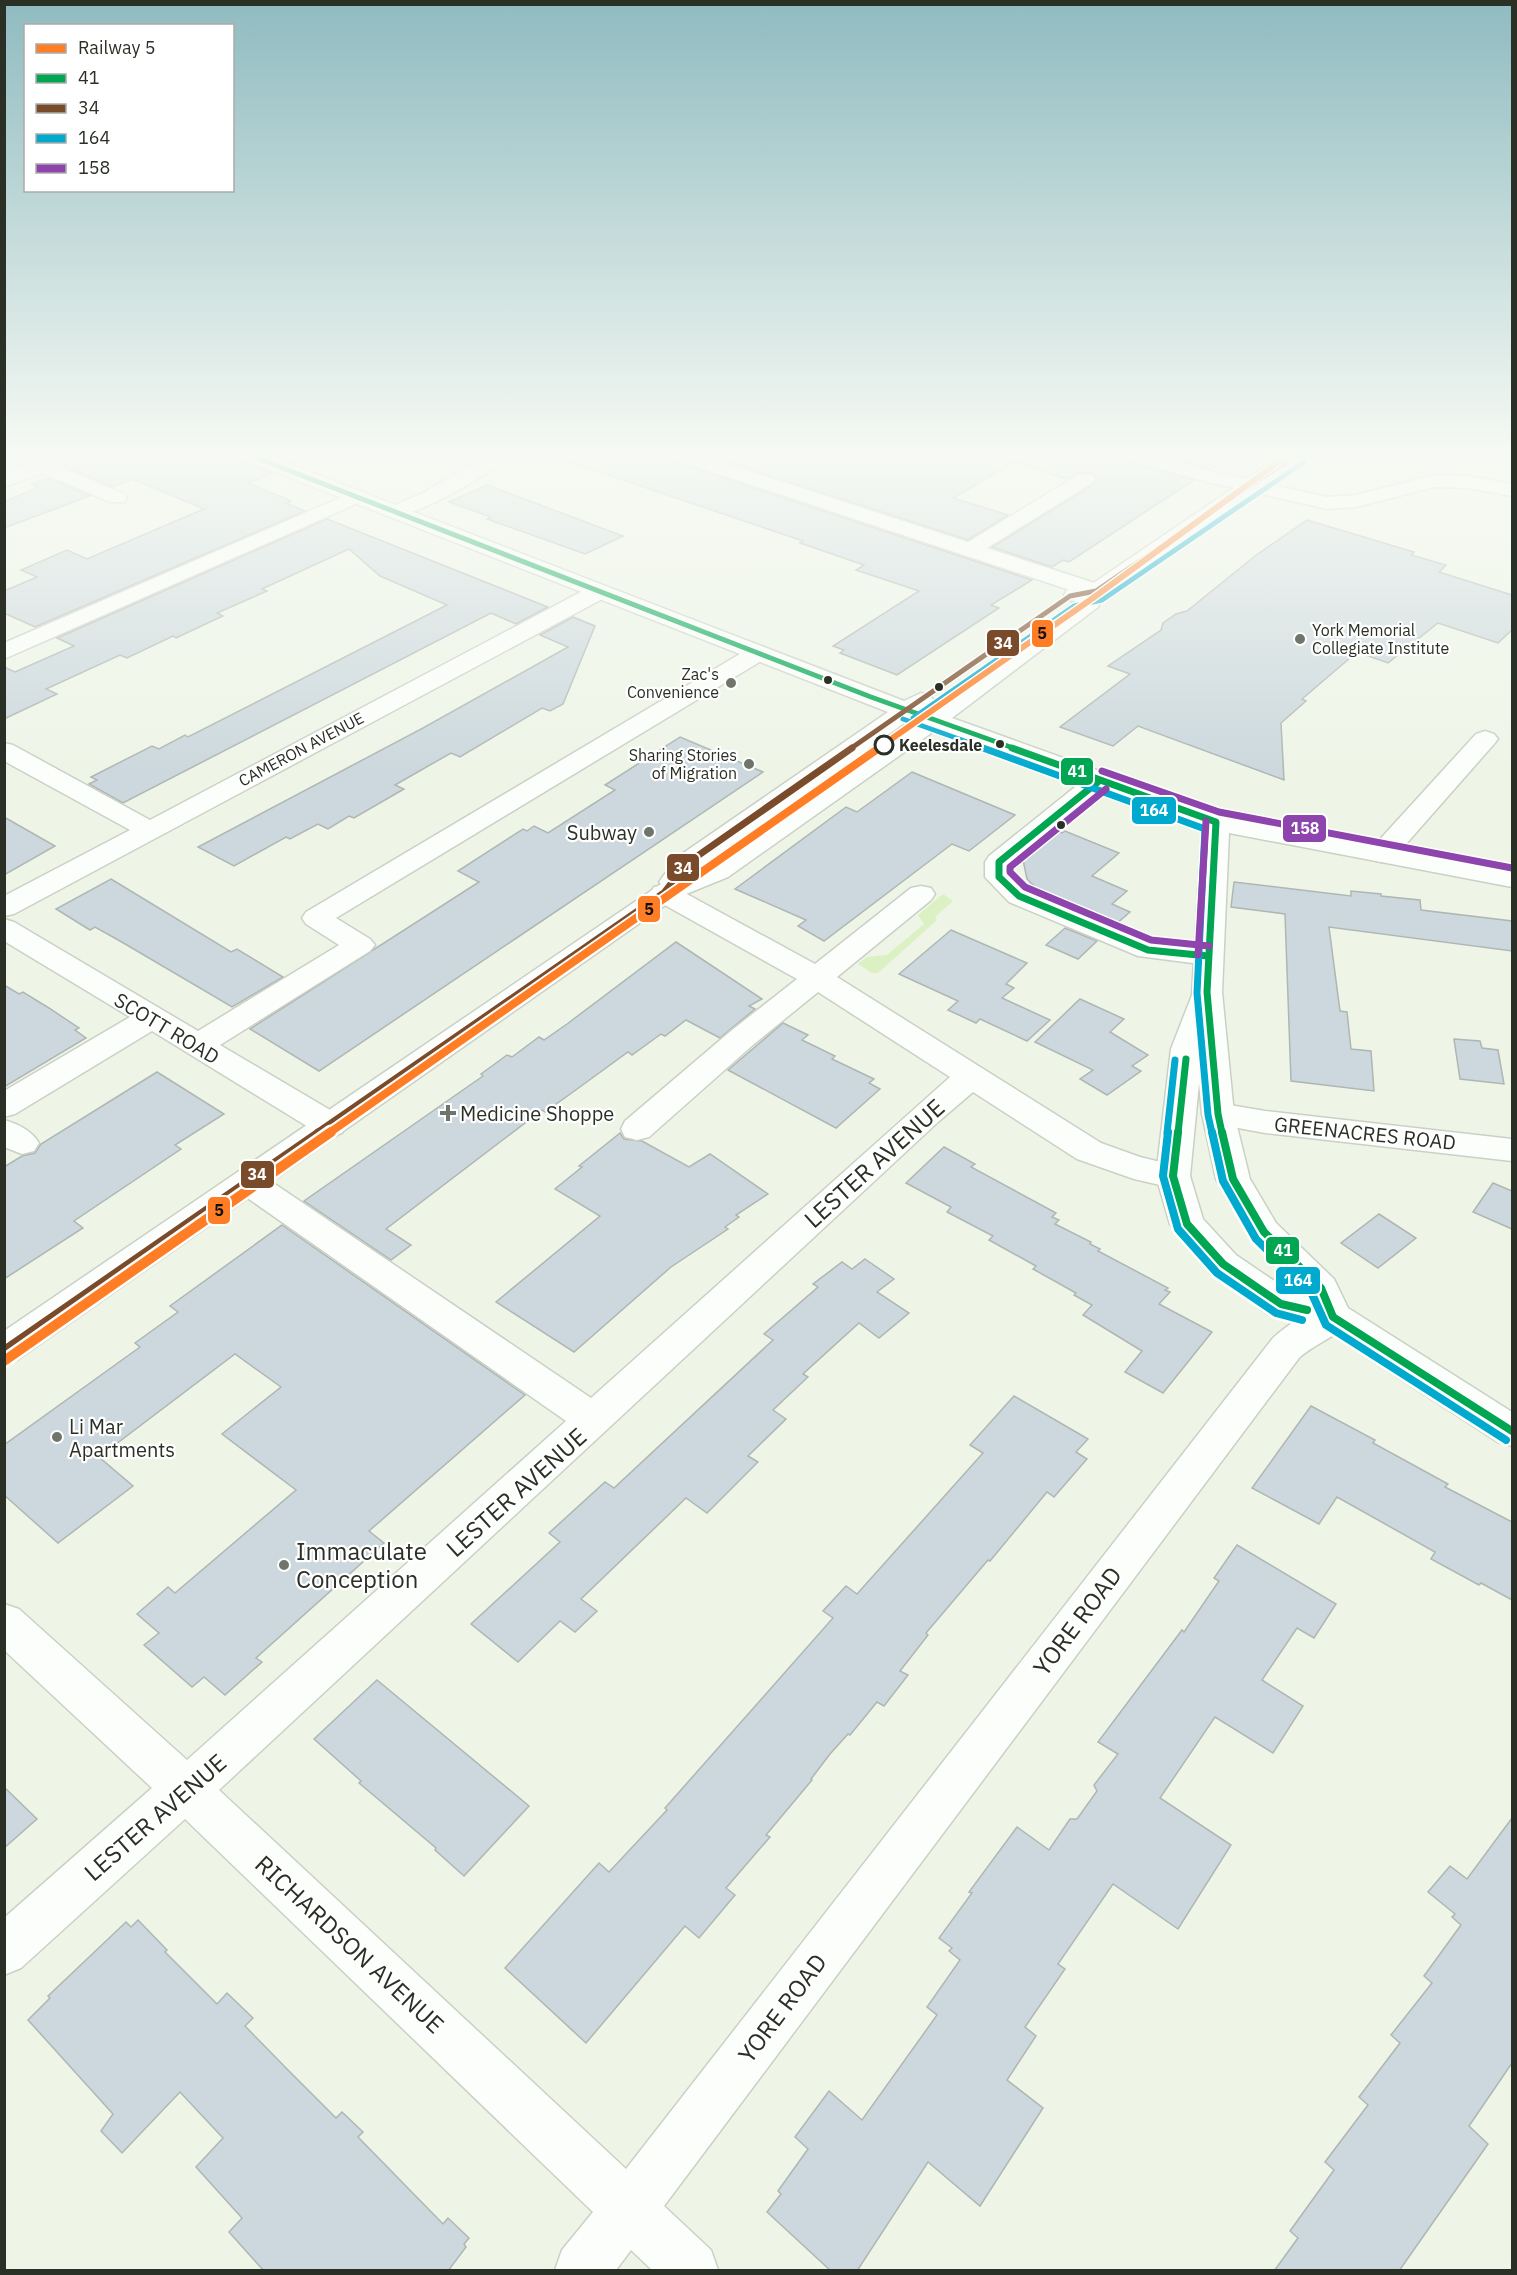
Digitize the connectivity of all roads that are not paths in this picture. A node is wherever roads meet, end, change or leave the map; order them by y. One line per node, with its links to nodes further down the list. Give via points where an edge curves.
1 (215, 559): 7 (street)
2 (517, 559): 6 (street)
3 (998, 559): 5 (street)
4 (1142, 559): 5 (street)
5 (1096, 591): 9 (street, via 1070,596); 10 (street, via 1090,602)
6 (598, 592): 8 (street); 15 (street, CAMERON AVENUE)
7 (4, 652)
8 (758, 654): 9 (street); 26 (street, via 316,918 360,945)
9 (907, 710): 10 (street); 18 (street, via 686,864)
10 (934, 720): 13 (street); 18 (street, via 718,871)
11 (1485, 739): 16 (street)
12 (4, 750): 15 (street)
13 (1099, 781): 14 (street); 22 (street, via 999,862 999,877 1019,896 1148,951)
14 (1216, 822): 16 (street); 22 (street)
15 (149, 830): 20 (street, CAMERON AVENUE)
16 (1382, 854): 17 (street)
17 (1512, 879)
18 (664, 893): 23 (street); 30 (street)
19 (921, 894): 23 (street)
20 (4, 908)
21 (4, 928): 25 (street, SCOTT ROAD)
22 (1208, 956): 24 (street)
23 (816, 977): 27 (street); 31 (street)
24 (1207, 992): 29 (street); 33 (street, via 1187,1049)
25 (151, 1018): 26 (street, SCOTT ROAD); 28 (street)
26 (196, 1046): 30 (street, SCOTT ROAD)
27 (970, 1077): 33 (street, via 1089,1151); 37 (street, LESTER AVENUE)
28 (4, 1106)
29 (1218, 1114): 32 (street, GREENACRES ROAD); 35 (street, via 1233,1179 1264,1232 1322,1288)
30 (330, 1125): 34 (street)
31 (637, 1129)
32 (1512, 1150)
33 (1173, 1176): 35 (street, via 1187,1224 1223,1264 1281,1304)
34 (248, 1182): 36 (street); 37 (street)
35 (1333, 1317): 38 (street); 42 (street, YORE ROAD, via 1286,1348)
36 (4, 1350)
37 (594, 1420): 40 (street, LESTER AVENUE)
38 (1512, 1431)
39 (4, 1622): 40 (street, RICHARDSON AVENUE)
40 (186, 1789): 41 (street, LESTER AVENUE, via 144,1822); 42 (street, RICHARDSON AVENUE)
41 (4, 1951)
42 (628, 2208): 43 (street, YORE ROAD); 44 (street, RICHARDSON AVENUE)
43 (582, 2271)
44 (691, 2271)

